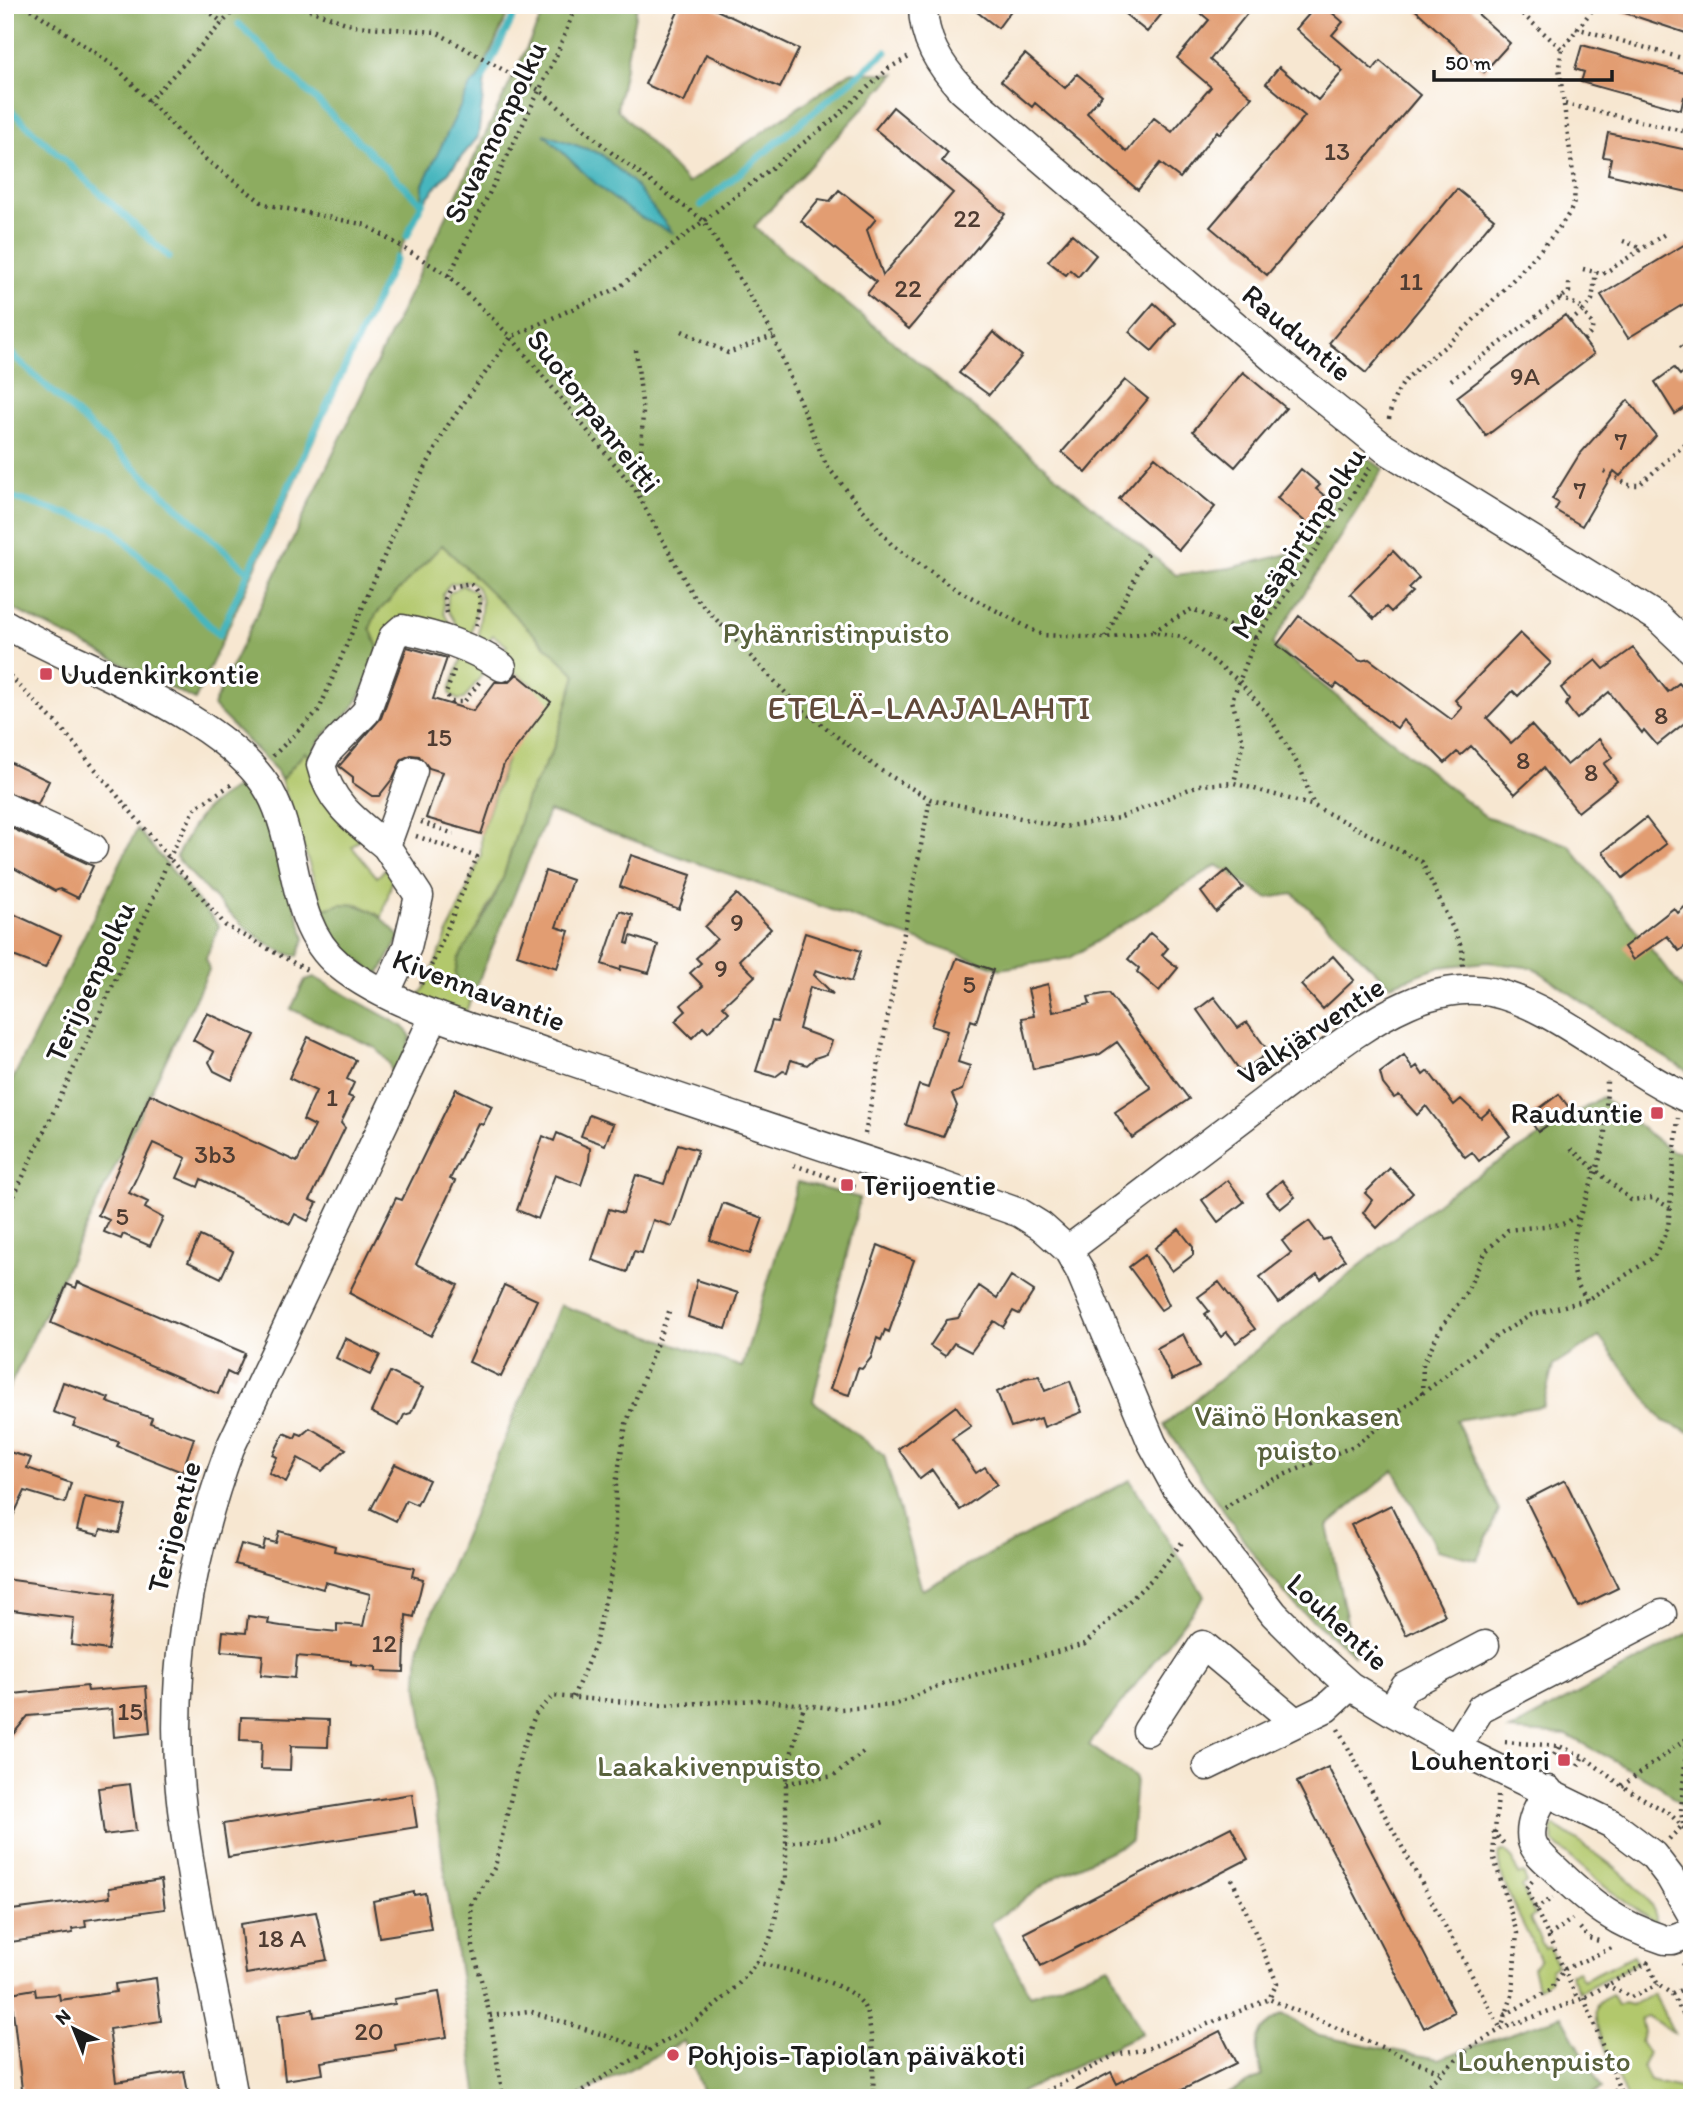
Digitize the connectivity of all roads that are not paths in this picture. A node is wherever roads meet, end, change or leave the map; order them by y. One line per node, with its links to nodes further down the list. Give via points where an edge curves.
1 (923, 5): 3 (street, Rauduntie, via 930,46 962,90 1266,353 1384,448 1657,617)
2 (5, 624): 9 (street, Kivennavantie, via 153,697 229,748 243,778 269,790 285,824 303,909 314,935 339,965)
3 (1692, 650)
4 (498, 664): 7 (street, via 464,645 402,629 393,636 366,712 328,751 321,765 326,785 343,811)
5 (413, 771): 7 (street)
6 (9, 817): 8 (street)
7 (386, 846): 9 (street, via 419,896 407,947)
8 (93, 848)
9 (386, 992): 10 (street, Kivennavantie)
10 (435, 1015): 12 (street, Kivennavantie, via 1020,1213); 24 (street, Terijoentie, via 230,1448 212,1497 189,1595 183,1629 178,1753 182,1811)
11 (1685, 1112): 12 (street, Valkjärventie, via 1630,1068 1542,1012 1491,992 1432,995 1407,1004 1351,1037)
12 (1068, 1250): 15 (street, Louhentie, via 1152,1443 1177,1487 1275,1614)
13 (1662, 1614): 19 (street, via 1481,1708)
14 (1485, 1645): 16 (street, via 1405,1687)
15 (1350, 1686): 16 (street, Louhentie); 17 (street, via 1326,1708)
16 (1391, 1711): 19 (street, Louhentie)
17 (1295, 1723): 18 (street, via 1203,1645); 20 (street)
18 (1147, 1731)
19 (1456, 1748): 21 (street, Louhentie, via 1489,1762)
20 (1207, 1766)
21 (1542, 1801): 22 (street, Louhentie, via 1612,1824 1636,1840 1670,1877); 23 (street, via 1532,1830 1536,1850 1592,1905)
22 (1692, 1915)
23 (1675, 1948)
24 (234, 2098)

